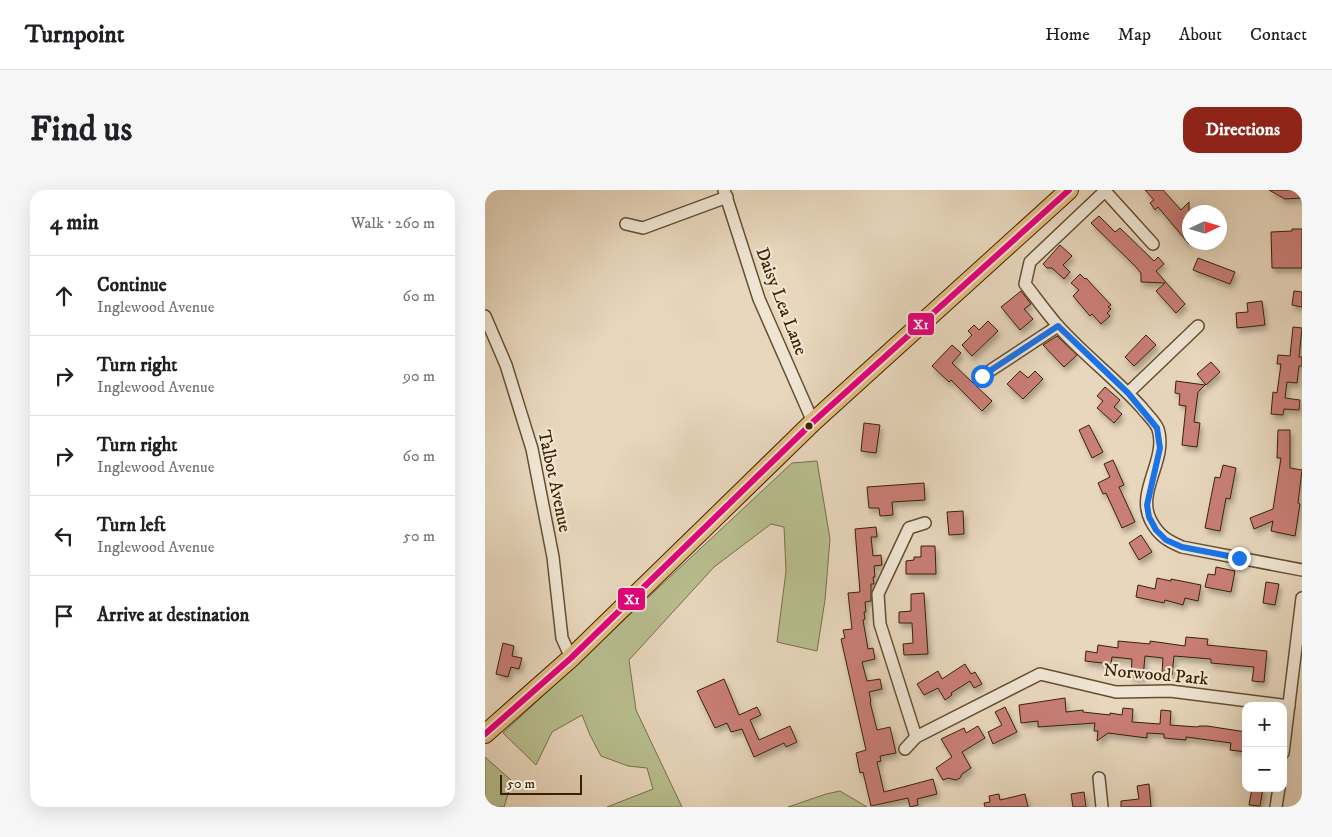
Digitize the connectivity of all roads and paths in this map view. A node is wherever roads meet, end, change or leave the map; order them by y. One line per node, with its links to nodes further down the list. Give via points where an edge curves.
1 (1069, 190): 11 (highway)
2 (1105, 191): 5 (street); 7 (street, via 1030,262 1025,284)
3 (726, 194): 4 (street, via 643,228); 11 (street, Daisy Lea Lane, via 759,299)
4 (626, 224)
5 (1153, 244)
6 (485, 316): 15 (street, Talbot Avenue, via 506,365 532,450 553,557 562,638)
7 (1058, 326): 9 (street); 10 (street)
8 (1198, 326): 10 (street)
9 (982, 376)
10 (1128, 393): 13 (street, via 1157,428 1160,448 1147,505 1156,530 1166,540 1182,547)
11 (813, 422): 15 (highway)
12 (925, 523): 18 (street, via 909,528 878,594 880,624)
13 (1302, 570)
14 (1302, 598): 16 (street)
15 (571, 658): 17 (highway)
16 (1289, 706): 18 (street, Norwood Park, via 1170,691 1116,692 1040,674); 19 (street)
17 (485, 734)
18 (916, 737): 20 (street, Norwood Park)
19 (1284, 747)
20 (905, 749)
21 (1099, 778): 23 (street)
22 (1278, 792): 24 (street)
23 (1102, 807)
24 (1276, 807)

